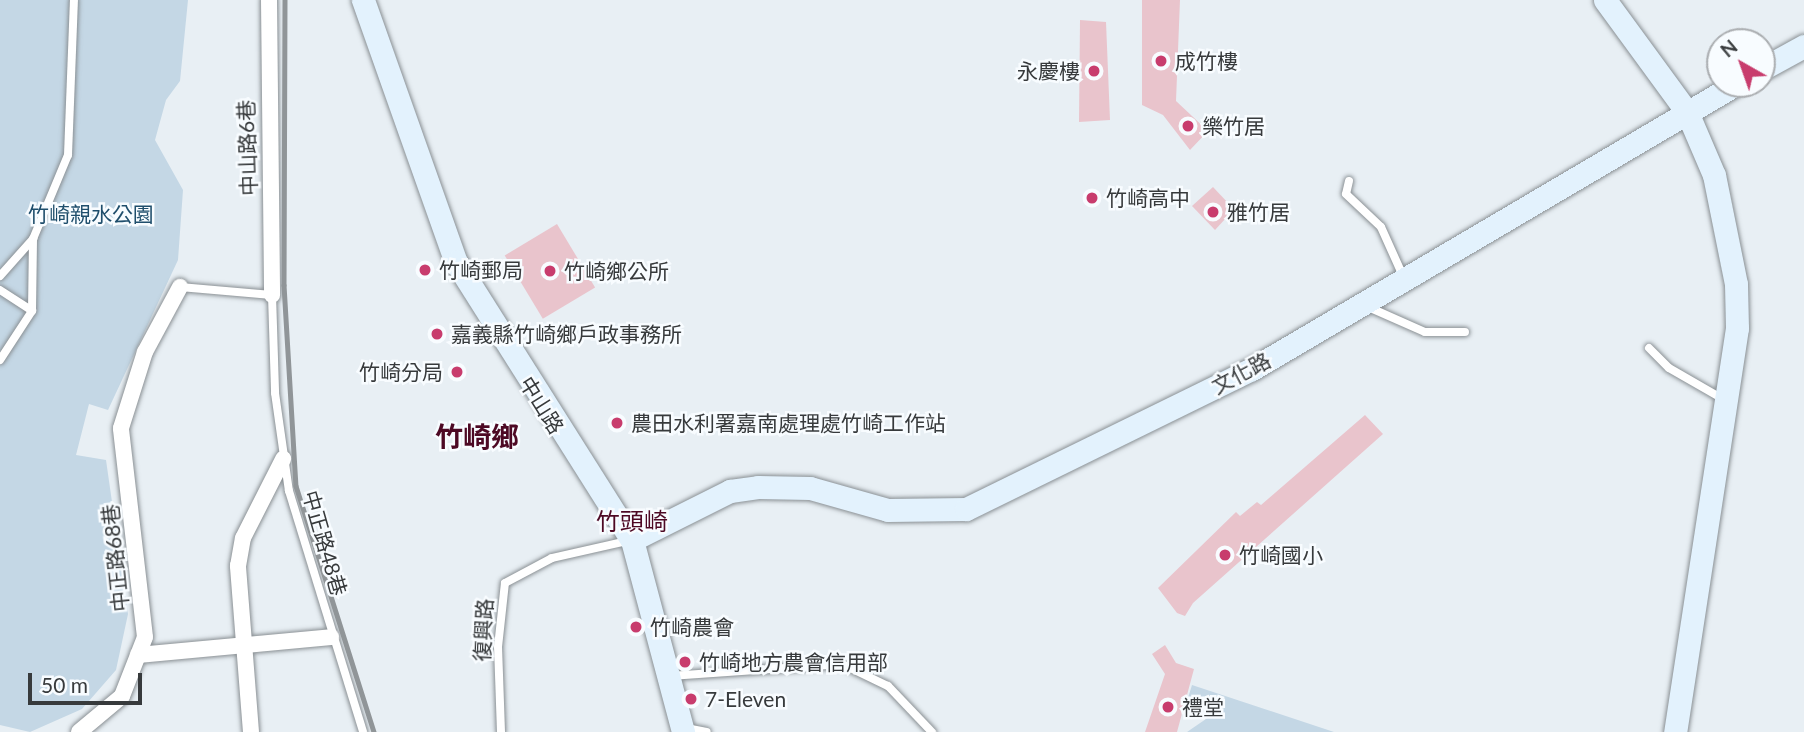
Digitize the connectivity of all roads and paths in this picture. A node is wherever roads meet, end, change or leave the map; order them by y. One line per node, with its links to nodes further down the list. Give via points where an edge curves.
1 (74, 0): 10 (lane, via 68,155)
2 (268, 0): 15 (street, 中山路6巷)
3 (363, 0): 23 (street, 中山路, via 456,262)
4 (1605, 0): 8 (street)
5 (1804, 46): 6 (street)
6 (1776, 61)
7 (1712, 98): 8 (street, 文化路)
8 (1687, 112): 12 (street, 文化路); 21 (street, via 1714,176 1736,284 1738,328)
9 (1349, 181): 12 (lane, via 1346,194 1381,227)
10 (33, 240): 11 (lane); 17 (lane)
11 (0, 276)
12 (1404, 279): 16 (street, 文化路)
13 (180, 288): 15 (lane); 26 (street, 中正路68巷, via 145,352 121,428 145,636)
14 (0, 290): 17 (lane)
15 (272, 295): 22 (lane, 中山路6巷)
16 (1363, 305): 18 (lane, via 1425,332); 23 (street, 文化路, via 1252,369 966,509 888,510 810,488 758,487 730,491)
17 (32, 310): 20 (lane)
18 (1465, 332)
19 (1649, 348): 21 (lane, via 1676,373)
20 (0, 360)
21 (1725, 400): 35 (street)
22 (283, 459): 24 (lane, 中正路48巷); 25 (street, via 243,538 238,566)
23 (632, 540): 27 (street, 中山路); 32 (lane, 復興路, via 552,558 505,583 499,638)
24 (331, 637): 25 (street); 31 (lane, 中正路48巷)
25 (244, 645): 26 (street); 30 (street)
26 (138, 655): 29 (street, 中正路68巷, via 122,696)
27 (669, 676): 28 (street, 中山路); 34 (lane, via 842,664 888,686)
28 (682, 730): 33 (lane)
29 (79, 732)
30 (251, 732)
31 (363, 732)
32 (501, 732)
33 (707, 732)
34 (932, 732)
35 (1675, 732)

